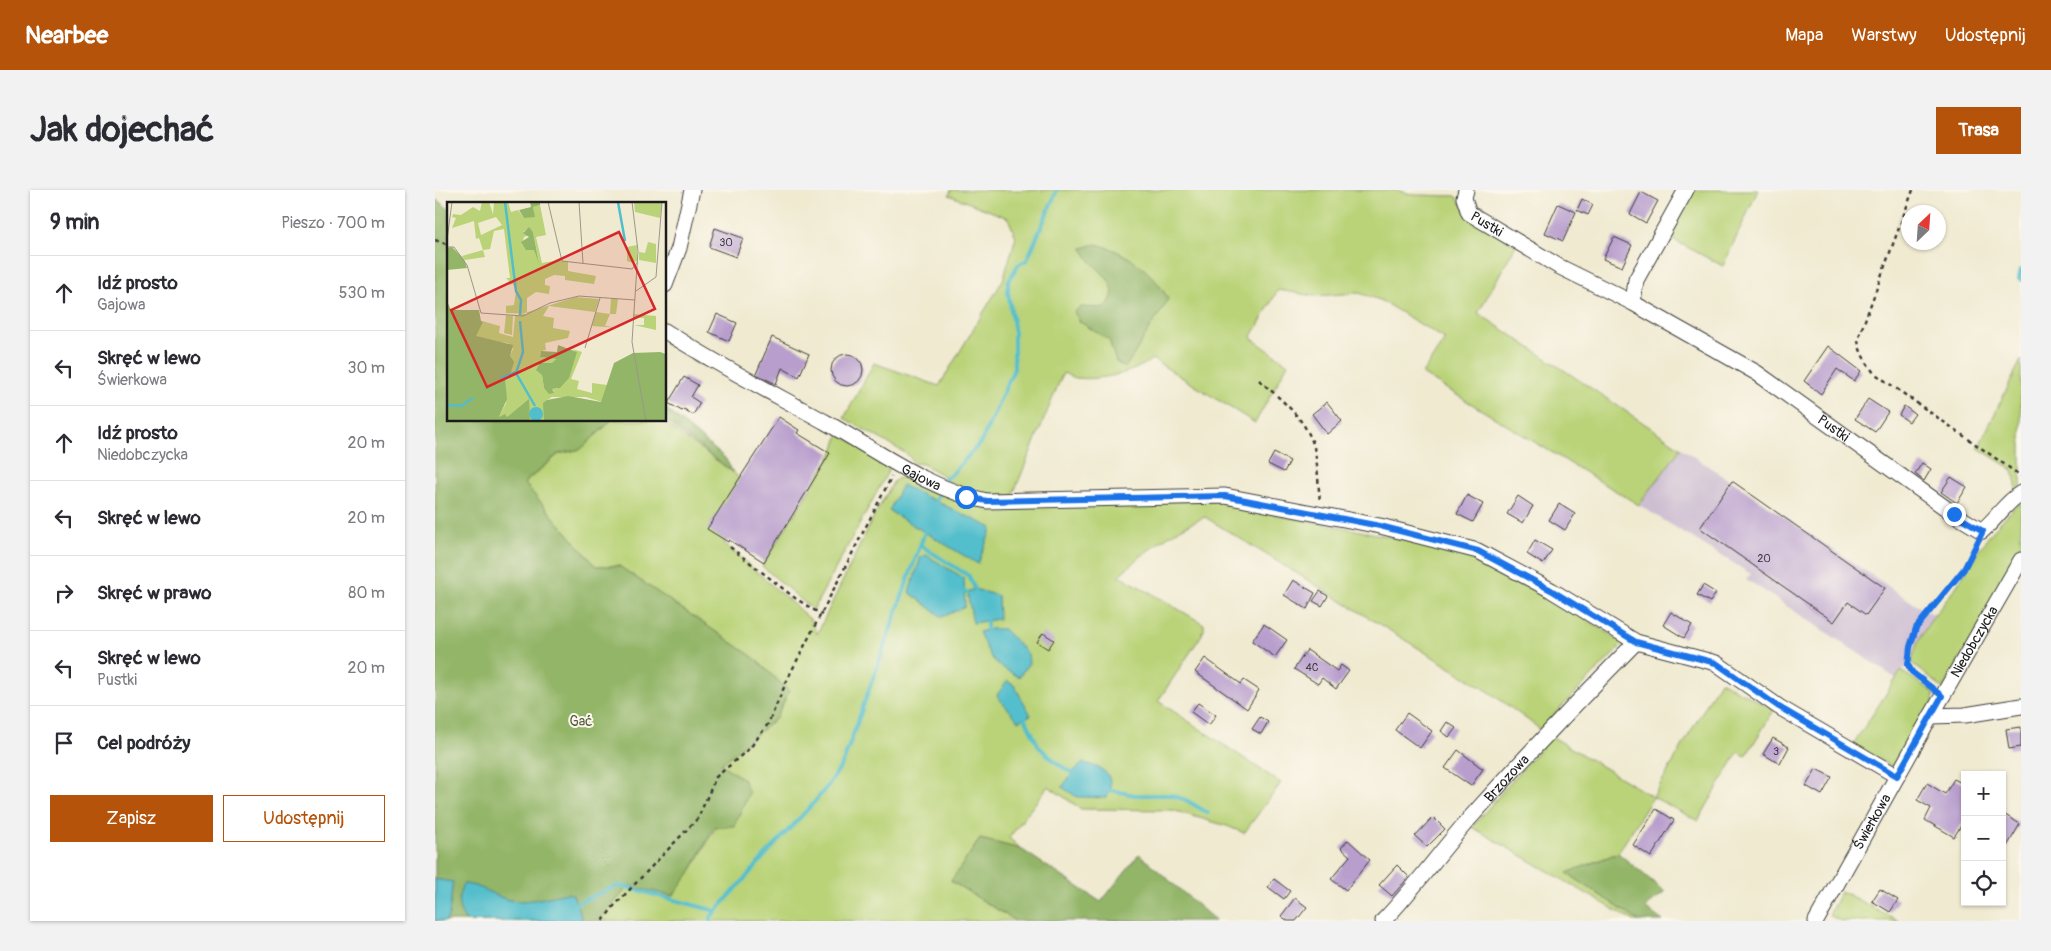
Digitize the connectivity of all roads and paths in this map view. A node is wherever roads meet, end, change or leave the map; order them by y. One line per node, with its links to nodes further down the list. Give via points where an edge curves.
1 (692, 190): 7 (street, via 679,248)
2 (1466, 190): 8 (street, Pustki, via 1463,198 1469,213 1558,266)
3 (1686, 190): 8 (street, via 1636,280)
4 (1913, 190): 12 (path, via 1859,339 1863,358 1874,373)
5 (435, 240): 6 (path)
6 (447, 244)
7 (666, 283)
8 (1633, 303): 15 (street, Pustki, via 1757,373 1954,514)
9 (666, 332): 11 (street, Gajowa)
10 (1259, 380): 14 (path, via 1305,426 1312,442 1321,505)
11 (899, 464): 14 (street, Gajowa, via 948,490 987,501 1225,496); 18 (path)
12 (2021, 476)
13 (2021, 493): 15 (street)
14 (1327, 515): 19 (street, Gajowa, via 1478,551 1551,590)
15 (1983, 531): 20 (path, via 1964,569 1916,628 1910,647 1908,665 1912,672)
16 (730, 547): 18 (path)
17 (2021, 560): 20 (street, Niedobczycka)
18 (821, 615): 24 (path, via 768,724 750,748 716,777 698,818)
19 (1636, 642): 23 (street, Gajowa, via 1716,663 1779,707); 25 (street, Brzozowa, via 1574,704 1467,821)
20 (1942, 696): 22 (street, Niedobczycka)
21 (2021, 706): 22 (street)
22 (1929, 720): 23 (street, Świerkowa)
23 (1897, 776): 26 (street, Świerkowa)
24 (603, 921)
25 (1383, 921)
26 (1816, 921)

